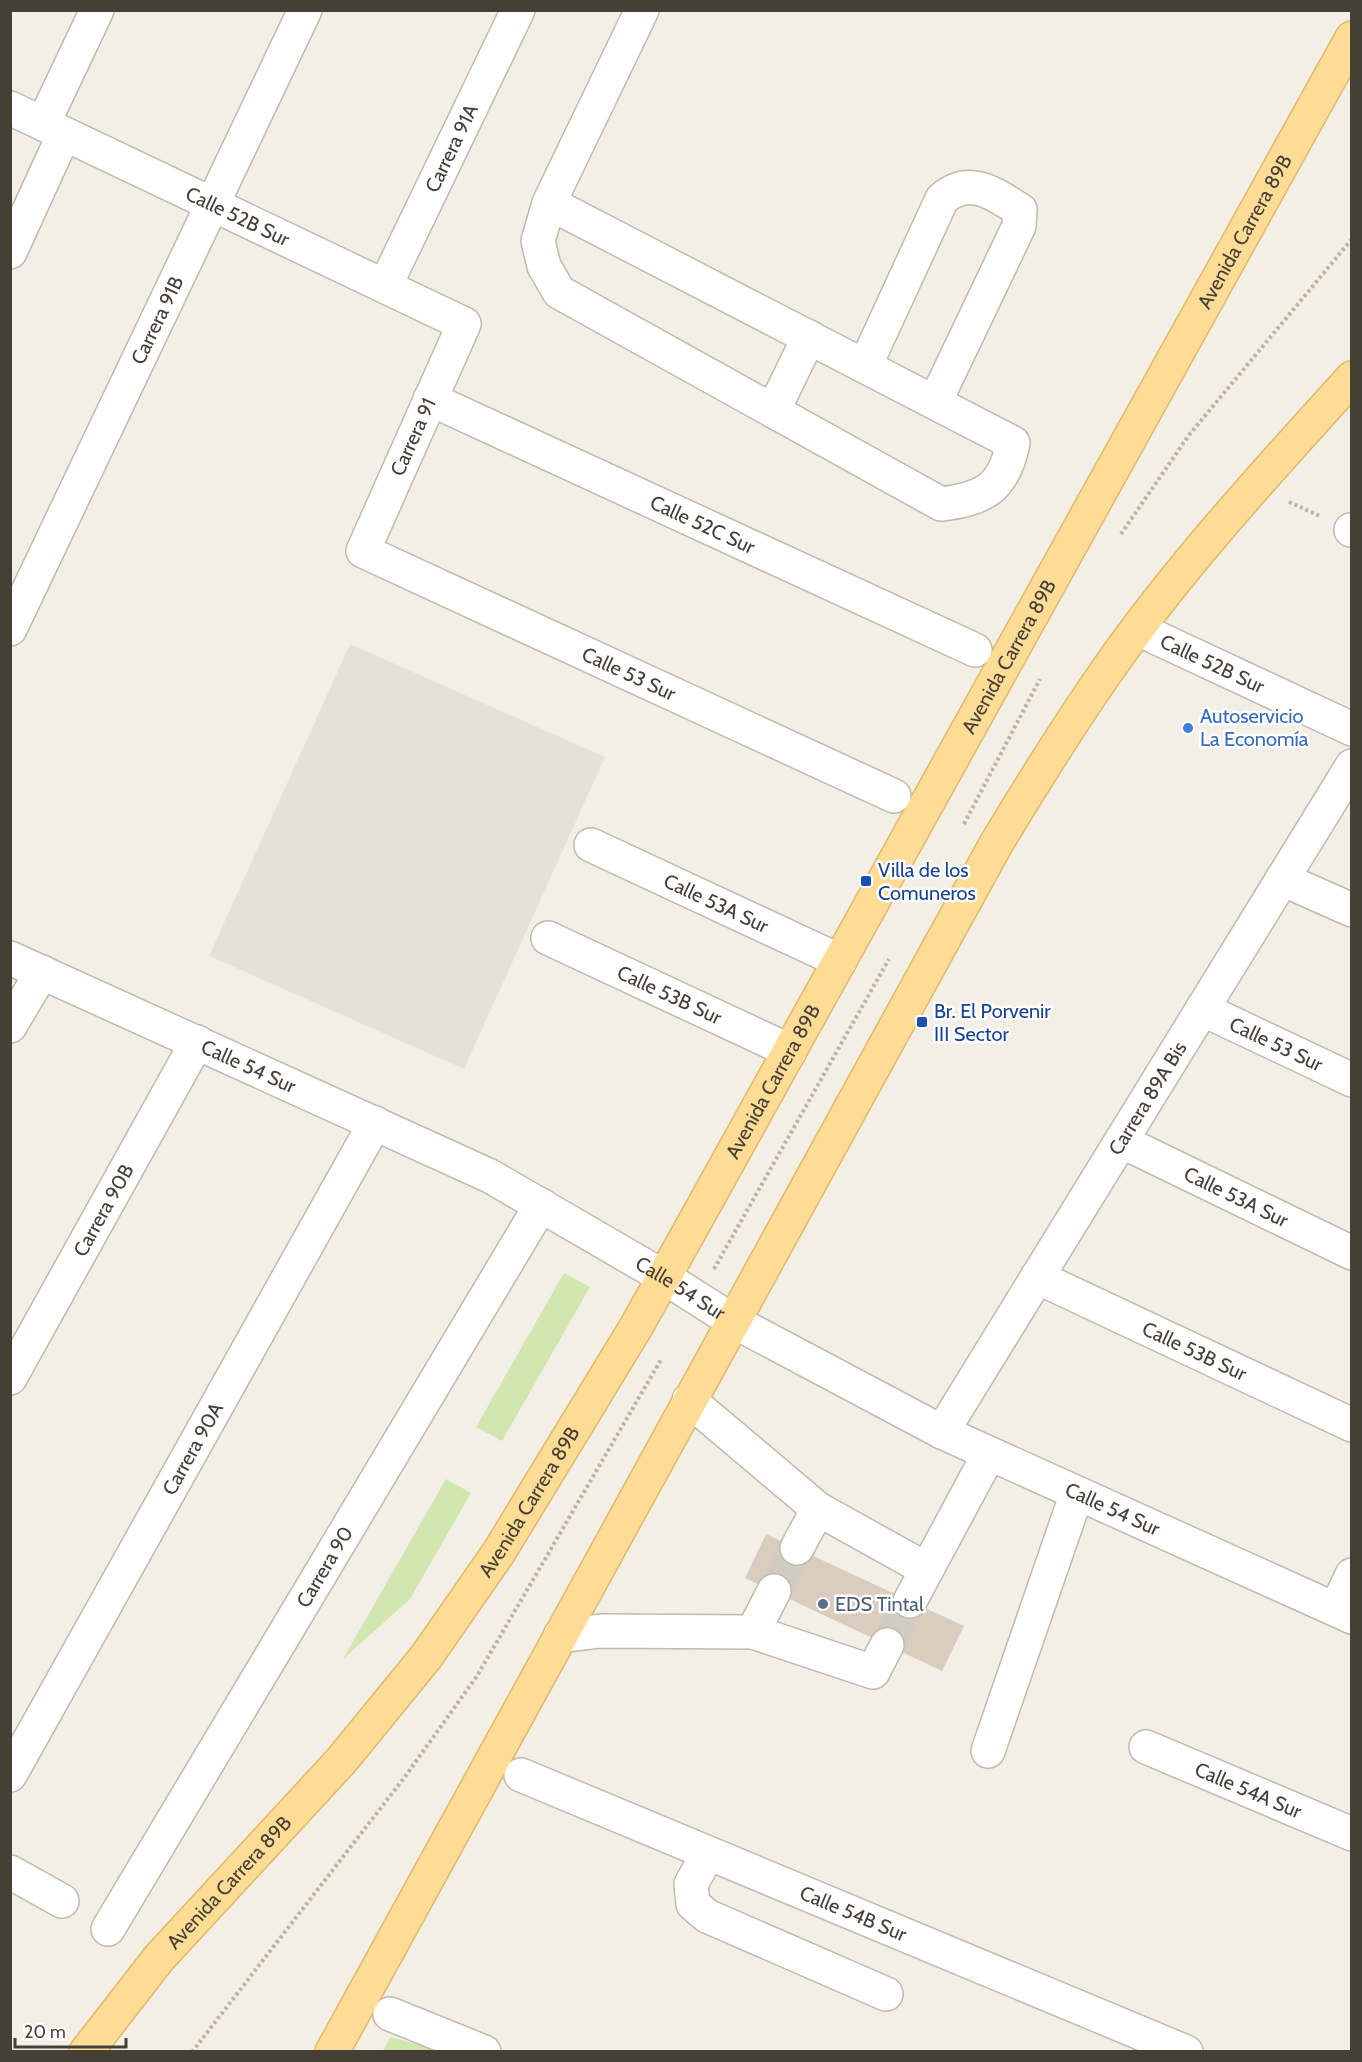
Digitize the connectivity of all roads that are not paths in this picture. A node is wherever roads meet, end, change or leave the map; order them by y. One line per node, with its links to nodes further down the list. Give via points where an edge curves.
1 (97, 10): 7 (street)
2 (305, 10): 9 (street, Carrera 91B)
3 (518, 10): 11 (street, Carrera 91A)
4 (642, 10): 8 (street)
5 (1352, 38): 31 (main road, Avenida Carrera 89B)
6 (10, 108): 7 (street, Calle 52B Sur)
7 (54, 129): 9 (street, Calle 52B Sur); 10 (street)
8 (549, 202): 13 (street); 18 (street, via 538,241 544,266 559,292)
9 (213, 204): 11 (street, Calle 52B Sur); 20 (street, Carrera 91B)
10 (10, 252)
11 (385, 286): 12 (street, Calle 52B Sur)
12 (464, 324): 16 (street, Carrera 91)
13 (809, 337): 14 (street); 18 (street)
14 (865, 366): 17 (street); 17 (street, via 942,199 954,188 971,185 1012,205 1020,210 1019,226)
15 (1352, 378): 21 (main road, via 1254,487)
16 (430, 399): 19 (street, Carrera 91); 22 (street, Calle 52C Sur)
17 (934, 402): 18 (street, via 1013,443 1009,465 992,487 972,500 941,504)
18 (773, 411)
19 (363, 551): 25 (street, Calle 53 Sur)
20 (10, 629)
21 (1138, 629): 23 (street, Calle 52B Sur); 44 (main road, via 1052,753 996,844)
22 (975, 650)
23 (1352, 729)
24 (1352, 766): 27 (street, Carrera 89A Bis)
25 (894, 796)
26 (591, 845): 31 (street, Calle 53A Sur)
27 (1282, 879): 28 (street); 33 (street, Carrera 89A Bis)
28 (1352, 910)
29 (548, 938): 36 (street, Calle 53B Sur)
30 (10, 958): 32 (street, Calle 54 Sur)
31 (840, 961): 36 (main road, Avenida Carrera 89B)
32 (42, 972): 34 (street); 35 (street, Calle 54 Sur)
33 (1202, 1009): 37 (street, Calle 53 Sur); 39 (street, Carrera 89A Bis)
34 (10, 1026)
35 (197, 1042): 38 (street, Calle 54 Sur); 45 (street, Carrera 90B)
36 (790, 1051): 42 (main road, Avenida Carrera 89B)
37 (1352, 1080)
38 (375, 1124): 40 (street, Calle 54 Sur, via 490,1176); 63 (street, Carrera 90A)
39 (1121, 1141): 41 (street, Calle 53A Sur); 43 (street, Carrera 89A Bis)
40 (541, 1205): 42 (street, Calle 54 Sur); 69 (street, Carrera 90)
41 (1352, 1253)
42 (664, 1277): 44 (street, Calle 54 Sur); 72 (main road, Avenida Carrera 89B, via 499,1552 426,1657 341,1761 159,1958)
43 (1037, 1277): 47 (street, Calle 53B Sur); 48 (street, Carrera 89A Bis)
44 (733, 1321): 46 (main road); 48 (street, Calle 54 Sur)
45 (10, 1378)
46 (689, 1400): 51 (street); 59 (main road)
47 (1352, 1425)
48 (942, 1432): 49 (street, Calle 54 Sur)
49 (989, 1454): 50 (street, Calle 54 Sur); 53 (street)
50 (1077, 1493): 57 (street, Calle 54 Sur); 62 (street)
51 (818, 1509): 52 (street); 53 (street)
52 (797, 1548)
53 (926, 1569): 56 (street)
54 (1352, 1575): 57 (street)
55 (774, 1592): 58 (street)
56 (910, 1601)
57 (1344, 1613)
58 (753, 1632): 59 (street, via 600,1631); 60 (street, via 873,1672)
59 (560, 1636): 73 (main road)
60 (887, 1645)
61 (1146, 1748): 65 (street, Calle 54A Sur)
62 (988, 1751)
63 (10, 1775)
64 (521, 1775): 66 (street, Calle 54B Sur)
65 (1352, 1834)
66 (708, 1854): 70 (street, via 691,1884 693,1904 707,1916); 75 (street, Calle 54B Sur)
67 (10, 1872): 68 (street)
68 (62, 1902)
69 (108, 1929)
70 (886, 1995)
71 (390, 2014): 74 (street)
72 (86, 2052)
73 (332, 2052)
74 (484, 2052)
75 (1186, 2052)

